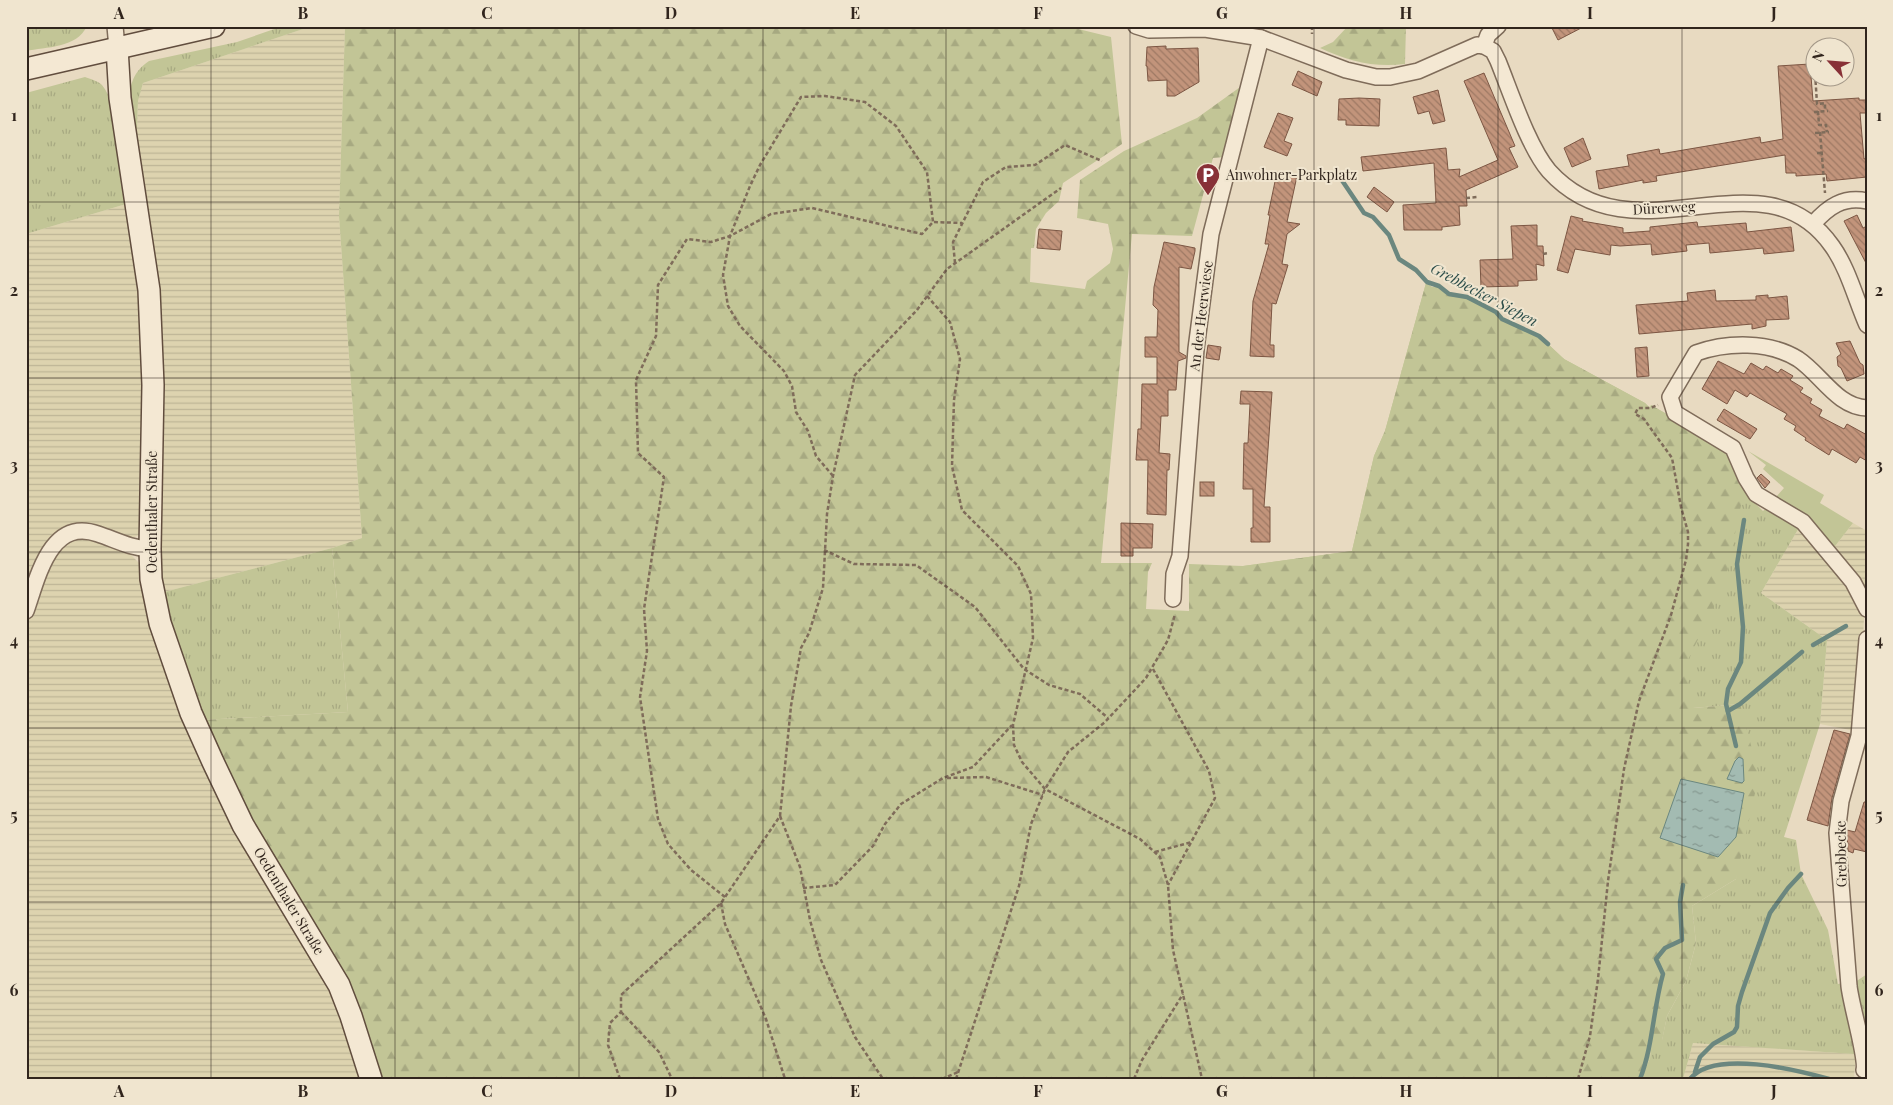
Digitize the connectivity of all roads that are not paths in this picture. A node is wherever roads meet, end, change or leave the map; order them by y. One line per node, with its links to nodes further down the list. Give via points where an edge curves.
1 (115, 26): 7 (street)
2 (214, 26): 7 (main road)
3 (1136, 26): 5 (street, via 1149,30 1205,29)
4 (1498, 26): 6 (street, via 1488,35)
5 (1261, 38): 6 (street, via 1346,70 1376,77 1418,71 1469,47); 14 (street, An der Heerwiese, via 1211,234 1196,349 1180,556 1174,574)
6 (1484, 46): 10 (street, Dürerweg, via 1498,61 1536,151 1548,169 1574,192 1604,207 1643,212 1748,202 1787,209)
7 (117, 48): 8 (main road); 13 (main road, Oedenthaler Straße, via 120,98 149,290 153,385)
8 (26, 69)
9 (1867, 200): 10 (street, via 1834,204)
10 (1813, 224): 11 (street, Dürerweg, via 1834,247)
11 (1867, 325)
12 (1867, 408): 15 (street, via 1850,404 1838,396 1798,359 1762,346 1743,345 1696,353 1670,397 1675,413 1733,448 1756,494 1803,522 1853,582)
13 (150, 549): 16 (street, via 136,549 91,532 74,531 62,536 45,560); 19 (main road, Oedenthaler Straße, via 151,579 160,622 191,713 244,824 339,985)
14 (1174, 605)
15 (1867, 609)
16 (26, 611)
17 (1867, 639): 18 (street, Grebbecke, via 1858,736 1837,833 1849,986 1865,1060)
18 (1864, 1070)
19 (371, 1079)

